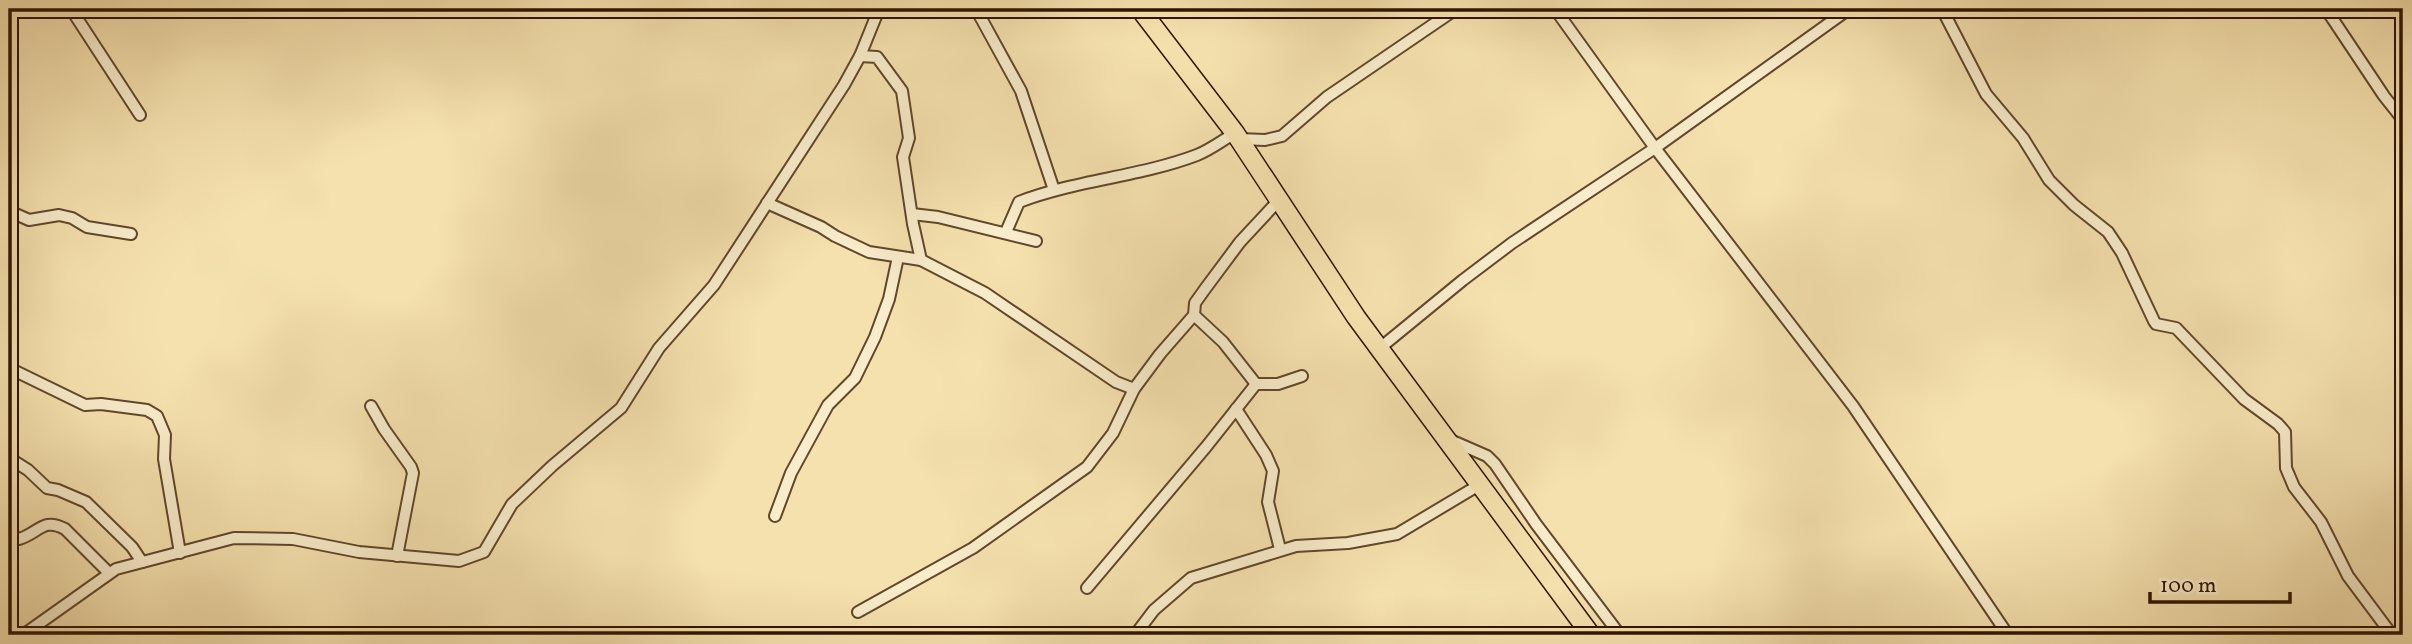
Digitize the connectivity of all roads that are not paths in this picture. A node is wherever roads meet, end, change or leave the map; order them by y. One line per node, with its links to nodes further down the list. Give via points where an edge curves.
1 (71, 9): 11 (street)
2 (879, 9): 10 (street)
3 (976, 9): 15 (street, via 1021,91)
4 (1140, 9): 13 (main road)
5 (1456, 9): 13 (street, via 1327,97 1282,136 1265,140)
6 (1555, 9): 14 (street)
7 (1849, 9): 14 (street)
8 (1942, 9): 50 (street, via 1986,94 2023,138 2049,180 2108,232 2156,324 2176,328 2244,399 2285,432 2286,468 2294,487 2321,522 2348,576)
9 (2326, 9): 12 (street)
10 (860, 56): 17 (street); 19 (street, via 877,57 902,91 909,138 903,157)
11 (140, 115)
12 (2403, 120)
13 (1237, 136): 15 (street, via 1159,168); 16 (main road)
14 (1655, 148): 26 (street, via 1512,243); 49 (street, via 1853,406)
15 (1054, 190): 20 (street, via 1019,202)
16 (1280, 199): 25 (street, via 1205,289 1195,303); 26 (main road)
17 (767, 203): 23 (street, via 869,252); 40 (street, via 715,285 659,348 621,408 512,504 484,552 459,561)
18 (9, 211): 21 (street, via 29,220 59,215 87,227)
19 (912, 214): 20 (street); 24 (street)
20 (1006, 232): 22 (street)
21 (131, 234)
22 (1036, 241)
23 (898, 257): 24 (street); 36 (street, via 889,299 870,347 855,378 828,405 791,473)
24 (921, 260): 30 (street, via 985,293 1116,382)
25 (1194, 315): 29 (street, via 1223,342); 30 (street)
26 (1380, 348): 33 (main road)
27 (9, 368): 39 (street, via 85,405 147,410 157,416 165,435 164,459)
28 (1302, 376): 29 (street, via 1278,384)
29 (1256, 384): 32 (street)
30 (1134, 389): 44 (street, via 1113,433 1087,467 973,548)
31 (371, 405): 40 (street, via 413,473)
32 (1237, 410): 38 (street, via 1273,471 1268,502); 43 (street)
33 (1444, 437): 35 (main road); 48 (street, via 1478,451 1495,464)
34 (9, 458): 41 (street, via 47,488 86,502)
35 (1479, 485): 38 (street, via 1397,534); 47 (main road)
36 (775, 516)
37 (9, 533): 42 (street, via 19,538 56,524)
38 (1280, 549): 46 (street, via 1191,578 1154,610)
39 (180, 553): 40 (street, via 234,538 293,539); 41 (street)
40 (397, 556)
41 (142, 562): 42 (street)
42 (109, 573): 45 (street)
43 (1087, 588)
44 (858, 612)
45 (23, 635)
46 (1135, 635)
47 (1591, 635)
48 (1620, 635)
49 (2008, 635)
50 (2392, 635)

